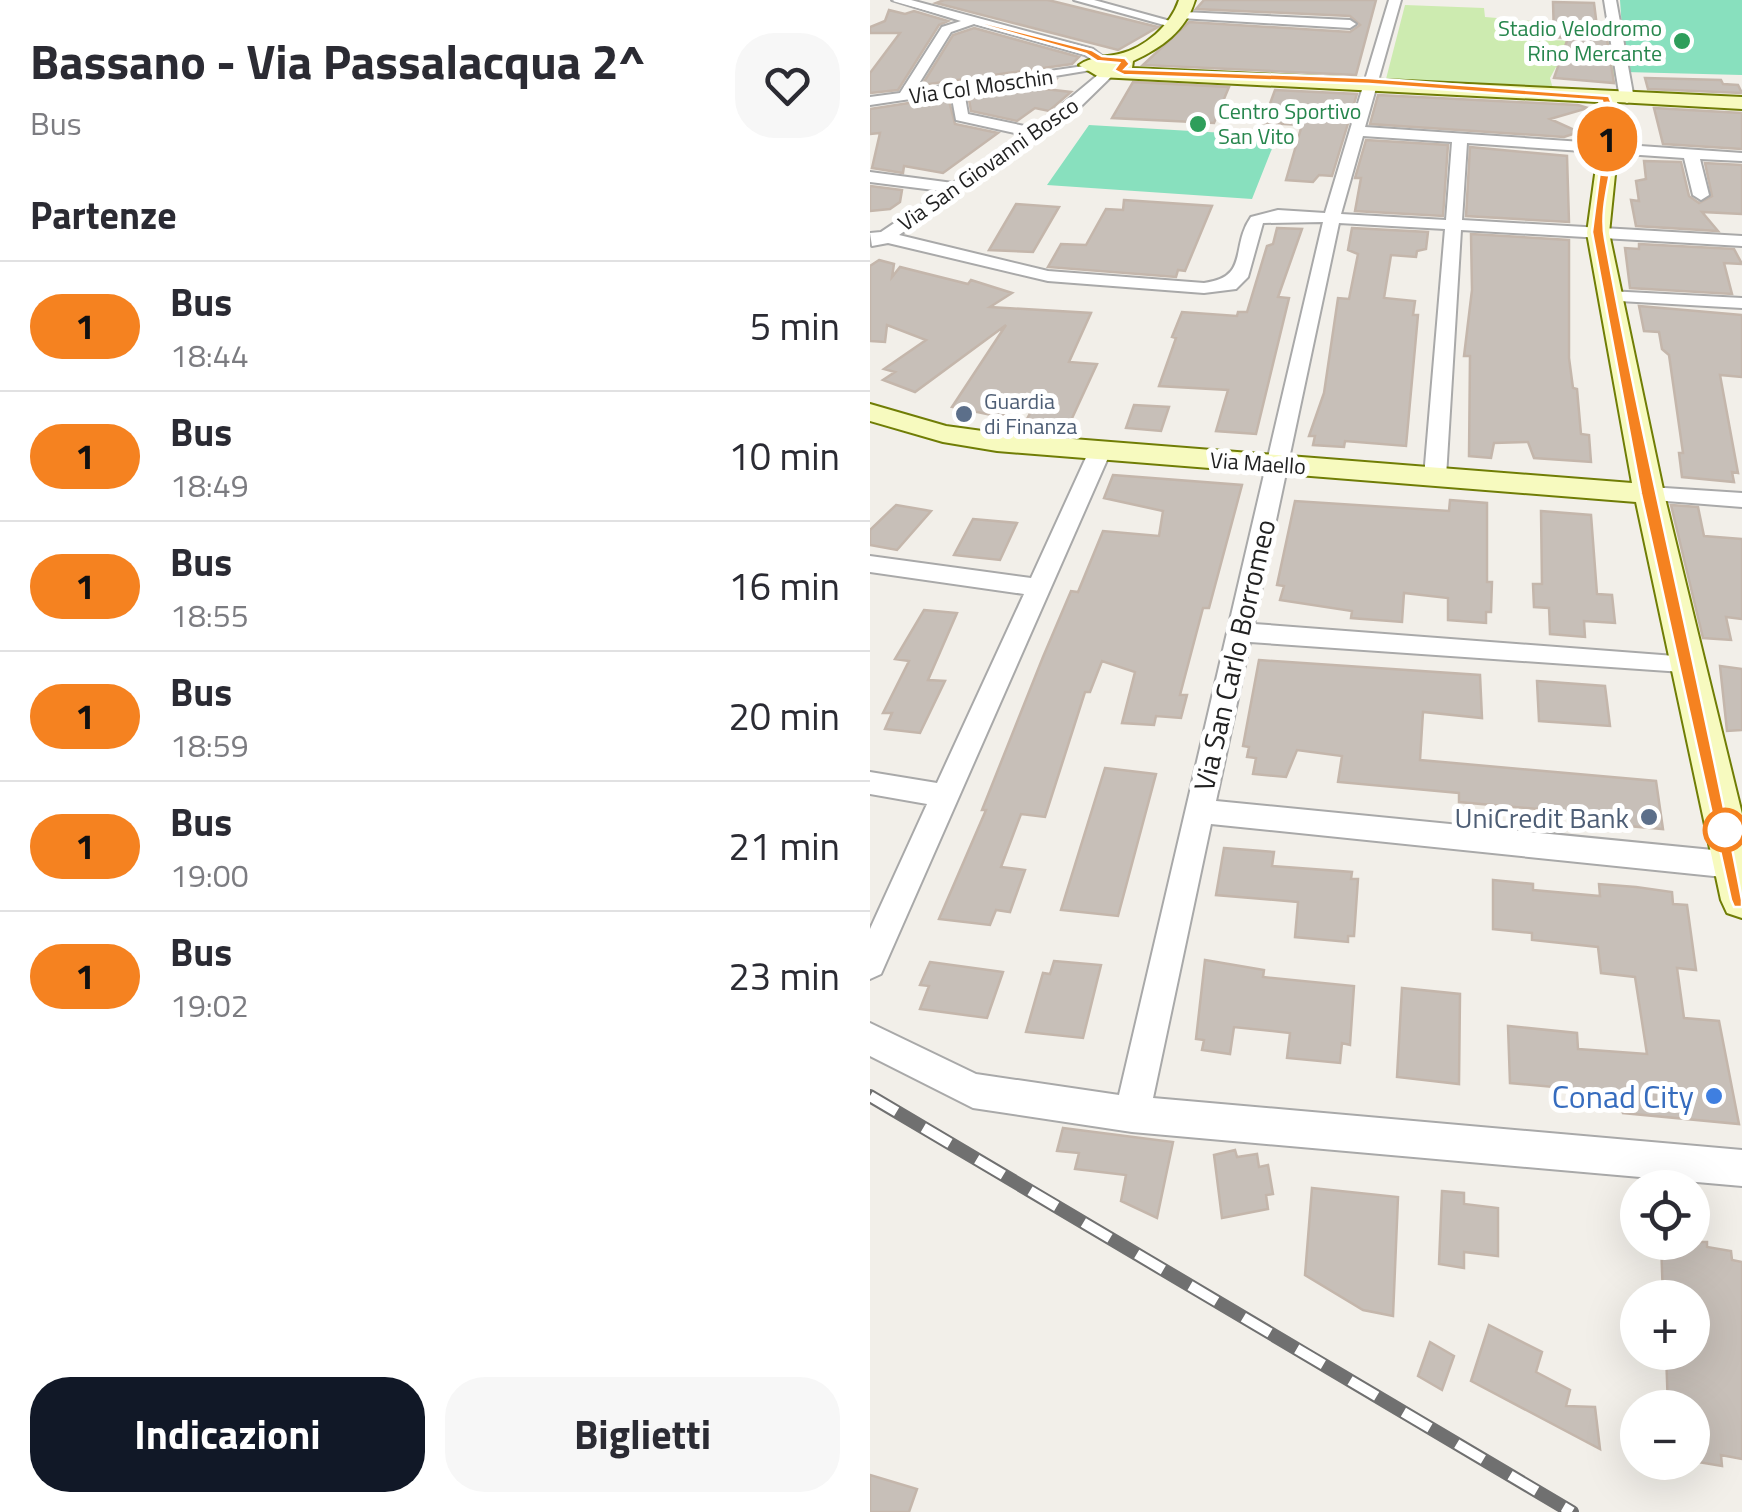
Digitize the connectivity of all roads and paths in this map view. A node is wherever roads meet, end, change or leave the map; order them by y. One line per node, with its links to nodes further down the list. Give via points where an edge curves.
1 (898, 0): 6 (street)
2 (1080, 0): 5 (street)
3 (1395, 0): 9 (street, Via San Carlo Borromeo)
4 (1610, 0): 14 (street)
5 (1186, 8): 7 (street); 8 (street, Via San Giovanni Bosco, via 1156,41)
6 (973, 21): 8 (street, via 1089,52); 11 (street, via 946,30)
7 (1350, 24)
8 (1109, 70): 9 (street, Via Col Moschin); 10 (street, Via Col Moschin); 16 (street, Via San Giovanni Bosco)
9 (1369, 81): 14 (street, Via Col Moschin); 15 (street, Via San Carlo Borromeo)
10 (957, 89): 11 (street, Via Col Moschin); 16 (street, via 966,120)
11 (905, 96): 12 (street, Via Col Moschin)
12 (870, 101)
13 (1742, 103): 14 (street, Via Col Moschin)
14 (1615, 105): 18 (street)
15 (1354, 131): 17 (street); 24 (street, Via San Carlo Borromeo)
16 (1037, 133): 22 (street, Via San Giovanni Bosco)
17 (1460, 137): 18 (street); 25 (street)
18 (1605, 147): 19 (street); 26 (street)
19 (1691, 154): 20 (street); 23 (street)
20 (1742, 157)
21 (870, 177): 22 (street)
22 (956, 188): 27 (street, Via San Giovanni Bosco)
23 (1702, 195)
24 (1330, 221): 25 (street); 27 (street, via 1278,215 1257,220 1242,273 1230,285 1204,288 1048,276); 33 (street, Via San Carlo Borromeo)
25 (1454, 226): 26 (street); 34 (street)
26 (1598, 232): 28 (street); 29 (street)
27 (875, 241)
28 (1742, 241)
29 (1608, 296): 30 (street); 35 (street)
30 (1742, 303)
31 (870, 412): 32 (street, Via Maello, via 943,434)
32 (1100, 451): 33 (street, Via Maello); 38 (street)
33 (1277, 465): 34 (street, Via Maello); 39 (street, Via San Carlo Borromeo)
34 (1435, 477): 35 (street, Via Maello)
35 (1649, 494): 36 (street); 40 (street)
36 (1742, 500)
37 (870, 564): 38 (street)
38 (1040, 588): 42 (street)
39 (1242, 632): 40 (street); 43 (street, Via San Carlo Borromeo)
40 (1688, 666): 44 (street)
41 (870, 783): 42 (street)
42 (946, 796): 45 (street)
43 (1198, 811): 44 (street); 47 (street, Via San Carlo Borromeo)
44 (1737, 882)
45 (870, 964)
46 (870, 1040): 47 (street, via 974,1092)
47 (1132, 1114): 48 (street)
48 (1742, 1168)

